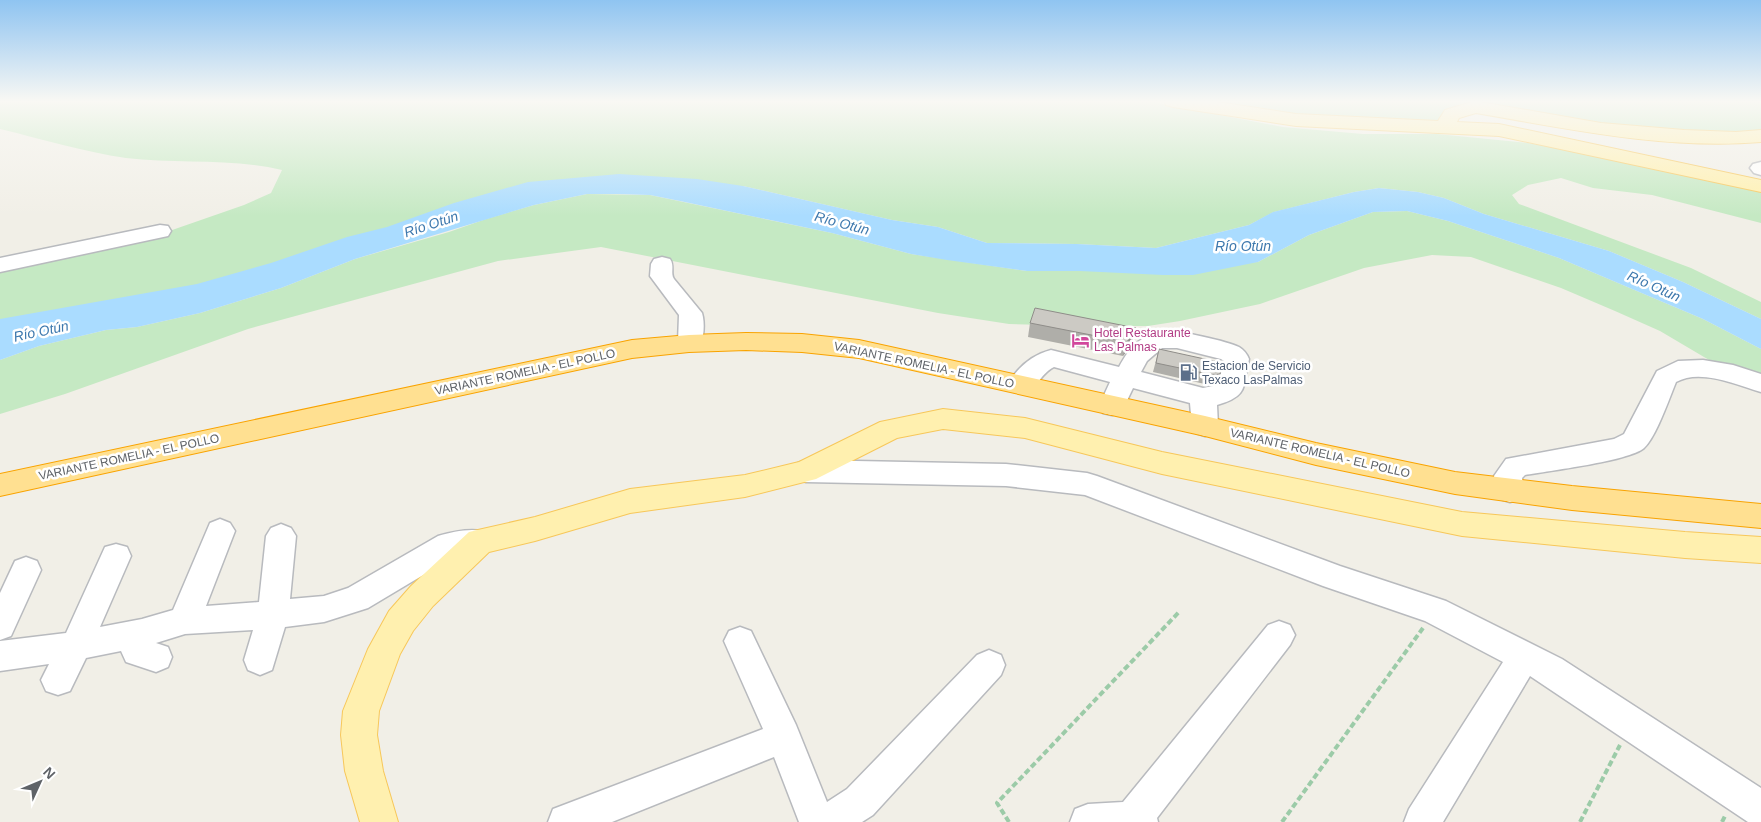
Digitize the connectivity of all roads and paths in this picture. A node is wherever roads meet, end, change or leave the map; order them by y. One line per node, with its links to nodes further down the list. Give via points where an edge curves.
1 (1551, 139): 2 (main road)
2 (1761, 174)
3 (160, 231): 5 (street)
4 (662, 264): 6 (street, via 660,276 692,319)
5 (0, 265)
6 (690, 342): 9 (highway, VARIANTE ROMELIA - EL POLLO, via 813,342 859,349); 14 (highway, VARIANTE ROMELIA - EL POLLO, via 616,352)
7 (1127, 377): 9 (street, via 1051,358 1041,363); 10 (street); 10 (street, via 1145,346 1165,338 1234,355 1238,359 1230,390); 11 (street)
8 (1761, 383): 15 (street, via 1711,370 1678,370 1666,377 1634,441 1619,448 1516,466 1508,476)
9 (1020, 385): 11 (highway, VARIANTE ROMELIA - EL POLLO)
10 (1203, 397): 12 (street)
11 (1112, 406): 12 (highway, VARIANTE ROMELIA - EL POLLO)
12 (1205, 426): 15 (highway, VARIANTE ROMELIA - EL POLLO, via 1391,470)
13 (806, 471): 19 (main road, via 745,486 630,501 535,529); 20 (main road, via 890,429 943,418 1025,428 1162,463 1462,524); 24 (street, via 1006,475 1087,484)
14 (0, 484)
15 (1510, 491): 16 (highway, VARIANTE ROMELIA - EL POLLO)
16 (1761, 516)
17 (220, 531): 26 (street)
18 (281, 536): 25 (street)
19 (480, 541): 25 (street, via 449,545 357,599 324,609); 39 (main road, via 422,596 401,621 385,649 361,710 359,735 364,771)
20 (1761, 550)
21 (116, 556): 30 (street)
22 (26, 570): 27 (street)
23 (1179, 612): 43 (path, via 997,803)
24 (1435, 612): 32 (street); 46 (path)
25 (273, 615): 26 (street); 33 (street)
26 (185, 620): 30 (street, via 149,645)
27 (0, 626)
28 (1279, 635): 45 (street)
29 (740, 642): 37 (street)
30 (76, 646): 31 (street); 35 (street)
31 (0, 656)
32 (1525, 656): 36 (street); 47 (street)
33 (260, 660)
34 (989, 665): 42 (street, via 860,802)
35 (58, 680)
36 (1632, 722): 38 (street); 48 (path)
37 (784, 737): 40 (street); 41 (street)
38 (1761, 809)
39 (379, 822)
40 (566, 822)
41 (817, 822)
42 (829, 822)
43 (1009, 822)
44 (1088, 822): 45 (street)
45 (1136, 822)
46 (1282, 822)
47 (1422, 822)
48 (1580, 822)

